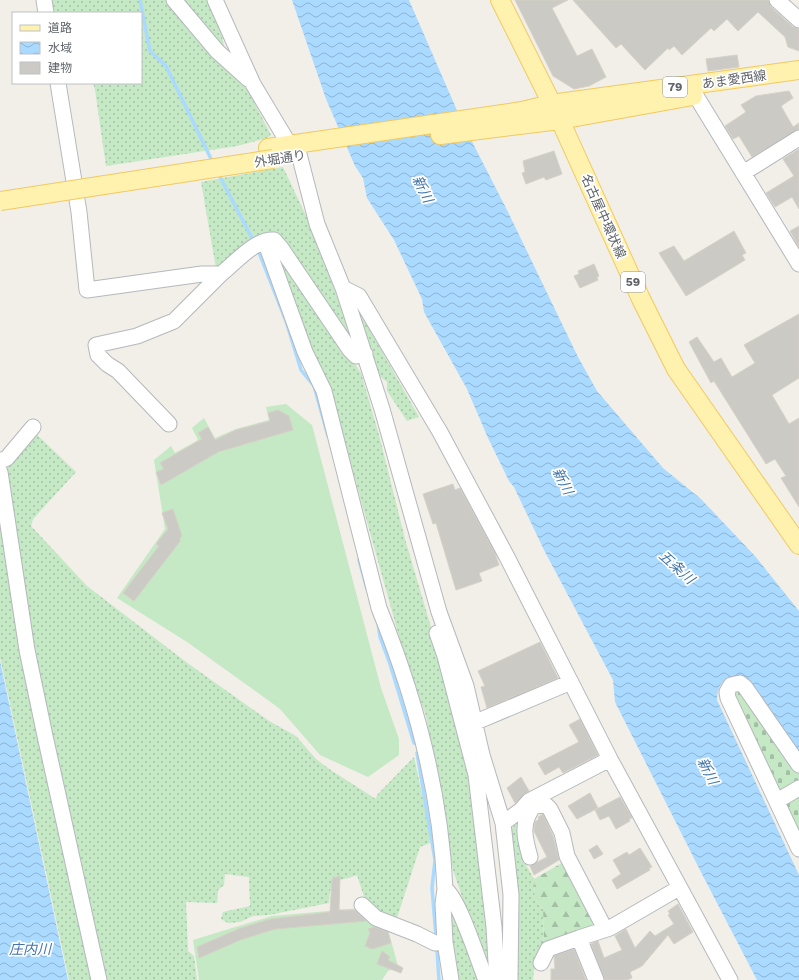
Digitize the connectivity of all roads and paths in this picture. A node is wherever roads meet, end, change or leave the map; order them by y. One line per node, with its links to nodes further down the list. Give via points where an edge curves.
1 (44, 0): 6 (street)
2 (174, 0): 11 (street, via 218,51)
3 (215, 0): 11 (street)
4 (500, 0): 13 (main road, 名古屋中環状線 / 59)
5 (777, 0): 7 (street)
6 (46, 12)
7 (798, 16)
8 (799, 70): 13 (main road, あま愛西線 / 79)
9 (799, 81): 12 (main road, あま愛西線 / 79)
10 (58, 84): 24 (street, via 79,212 87,290 202,274)
11 (253, 84): 17 (street)
12 (696, 96): 15 (main road, あま愛西線 / 79); 19 (street)
13 (551, 104): 14 (main road, 外堀通り); 15 (main road, 名古屋中環状線 / 59)
14 (522, 118): 15 (main road, 外堀通り); 17 (main road, 外堀通り)
15 (560, 120): 31 (main road, 名古屋中環状線 / 59, via 641,299 676,369)
16 (799, 138): 19 (street)
17 (294, 149): 18 (main road, 外堀通り); 25 (street, via 318,224)
18 (270, 154): 20 (main road, 外堀通り); 21 (main road, 外堀通り, bridge)
19 (743, 173): 23 (street)
20 (0, 188)
21 (0, 201)
22 (265, 241): 24 (street, via 253,247); 26 (street, via 274,240 278,244 350,350 356,356); 44 (street, via 305,352 324,391 379,608 419,721 436,804)
23 (797, 256)
24 (221, 274): 27 (street, via 174,321 138,336 96,345 98,355 118,371)
25 (343, 288): 26 (street); 33 (street, via 359,296 440,432)
26 (365, 354): 32 (street)
27 (169, 424)
28 (33, 427): 29 (street, via 7,458)
29 (0, 461)
30 (0, 472): 50 (street, via 29,657)
31 (799, 545)
32 (437, 606): 34 (street); 53 (street, via 430,613 445,656 476,775 494,928)
33 (571, 682): 34 (street); 35 (street)
34 (476, 722): 40 (street, via 482,755)
35 (610, 759): 39 (street, via 552,787); 43 (street)
36 (799, 765): 38 (street, via 745,687 740,683 732,685 727,692 728,698)
37 (799, 788): 38 (street)
38 (776, 801): 41 (street)
39 (528, 807): 40 (street); 42 (street, via 523,835); 46 (street, via 541,804 550,809 562,833 567,856)
40 (503, 823): 54 (street, via 511,895)
41 (799, 849)
42 (530, 857)
43 (679, 888): 46 (street); 56 (street)
44 (444, 889): 48 (street, via 442,904); 52 (street, via 450,892 457,906)
45 (362, 905): 48 (street, via 376,918 435,943)
46 (605, 930): 47 (street)
47 (579, 938): 49 (street, via 548,949); 55 (street)
48 (445, 942): 51 (street)
49 (541, 963)
50 (99, 980)
51 (451, 980)
52 (486, 980)
53 (497, 980)
54 (510, 980)
55 (596, 980)
56 (730, 980)

